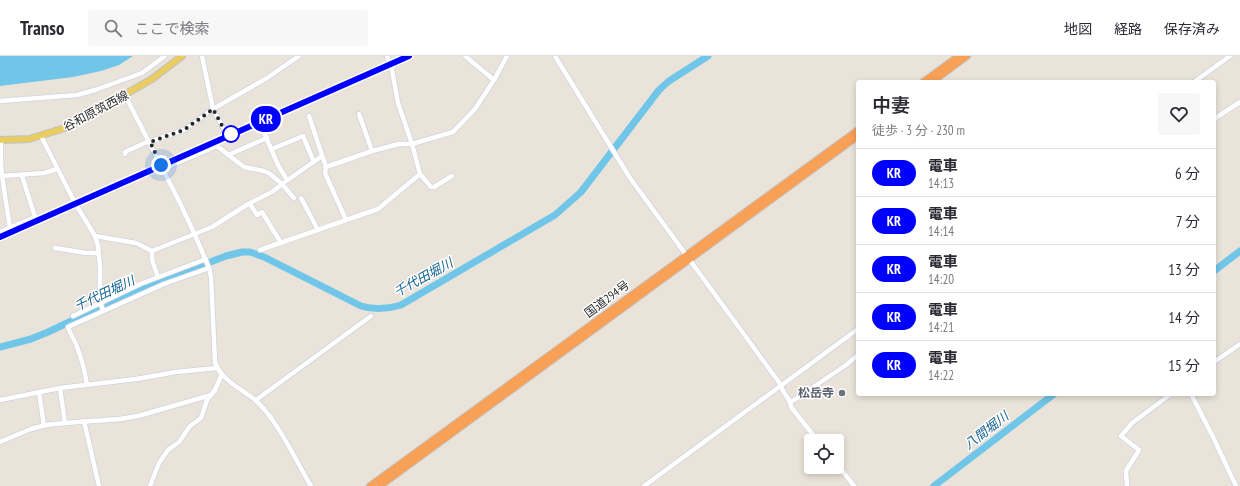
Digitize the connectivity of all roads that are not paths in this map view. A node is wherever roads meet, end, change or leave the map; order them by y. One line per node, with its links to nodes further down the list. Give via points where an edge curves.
1 (165, 56): 17 (street, via 142,73 96,90 77,95)
2 (182, 56): 16 (main road, 谷和原筑西線, via 152,79)
3 (202, 56): 19 (street)
4 (299, 56): 19 (street)
5 (387, 56): 31 (street, via 398,103)
6 (465, 56): 12 (street)
7 (507, 56): 12 (street)
8 (555, 56): 62 (street, via 630,178)
9 (959, 56): 13 (highway)
10 (967, 56): 14 (highway)
11 (1230, 56): 15 (street)
12 (494, 80): 31 (street, via 475,108 453,132)
13 (926, 80)
14 (935, 80)
15 (1197, 80)
16 (125, 95): 26 (main road, 谷和原筑西線, via 68,127); 30 (street)
17 (0, 101)
18 (1240, 102): 22 (street)
19 (213, 109): 24 (street); 30 (street, via 184,130)
20 (359, 114): 33 (street)
21 (309, 116): 36 (street)
22 (1216, 118)
23 (262, 128): 28 (street)
24 (225, 131)
25 (856, 131): 62 (highway, 国道294号)
26 (41, 136): 29 (main road, 谷和原筑西線); 40 (street)
27 (856, 137): 62 (highway, 国道294号)
28 (267, 138): 32 (street); 35 (street)
29 (1, 140): 38 (street)
30 (149, 141): 34 (street); 41 (street)
31 (412, 144): 33 (street, via 399,144); 42 (street)
32 (272, 149): 37 (street, via 303,136); 46 (street)
33 (372, 151): 39 (street)
34 (125, 154)
35 (228, 155): 41 (street, via 217,146); 47 (street, via 244,167 270,174)
36 (322, 156): 37 (street); 39 (street)
37 (314, 162): 46 (street)
38 (1, 164): 43 (street)
39 (326, 167): 51 (street, via 325,174)
40 (58, 169): 44 (street, via 44,174); 56 (street)
41 (163, 169): 55 (street)
42 (420, 174): 45 (street, via 431,187); 51 (street, via 378,209)
43 (2, 176): 44 (street); 52 (street)
44 (22, 176): 52 (street, via 35,217)
45 (452, 176)
46 (287, 180): 47 (street)
47 (282, 184): 48 (street); 50 (street)
48 (294, 198)
49 (301, 198): 53 (street)
50 (250, 204): 55 (street); 57 (street, via 256,215 262,212)
51 (346, 220): 53 (street)
52 (10, 228): 54 (street)
53 (318, 230): 57 (street)
54 (0, 232)
55 (195, 235): 60 (street); 63 (street)
56 (95, 236): 60 (street, via 136,243); 61 (street)
57 (281, 243): 59 (street)
58 (55, 248): 61 (street)
59 (260, 250)
60 (152, 251): 65 (street, via 152,260)
61 (99, 253): 66 (street)
62 (687, 258): 77 (street); 95 (highway, 国道294号); 96 (highway, 国道294号)
63 (206, 259): 64 (street); 65 (street)
64 (209, 268): 67 (street); 74 (street)
65 (158, 276): 66 (street)
66 (100, 302): 67 (street); 68 (street)
67 (103, 310): 76 (street, via 68,327 76,344)
68 (73, 316)
69 (371, 316): 84 (street)
70 (856, 330): 77 (street)
71 (1240, 344): 73 (street)
72 (856, 357): 85 (street)
73 (1216, 361)
74 (217, 368): 75 (street); 76 (street)
75 (222, 374): 80 (street); 84 (street)
76 (87, 385): 78 (street)
77 (781, 385): 85 (street); 97 (street)
78 (60, 388): 79 (street); 87 (street)
79 (40, 392): 83 (street); 88 (street)
80 (211, 395): 86 (street, via 120,420); 93 (street, via 201,418 190,426 159,463)
81 (1168, 396): 99 (street, via 1132,423 1121,436 1140,450 1126,471)
82 (1191, 396): 100 (street)
83 (0, 400)
84 (256, 400): 94 (street, via 270,417)
85 (791, 402): 89 (street, via 791,407)
86 (84, 421): 87 (street); 92 (street)
87 (65, 423): 88 (street)
88 (44, 426): 90 (street)
89 (812, 434)
90 (0, 442)
91 (844, 473): 98 (street)
92 (99, 486)
93 (150, 486)
94 (311, 486)
95 (370, 486)
96 (380, 486)
97 (644, 486)
98 (854, 486)
99 (1127, 486)
100 (1236, 486)

